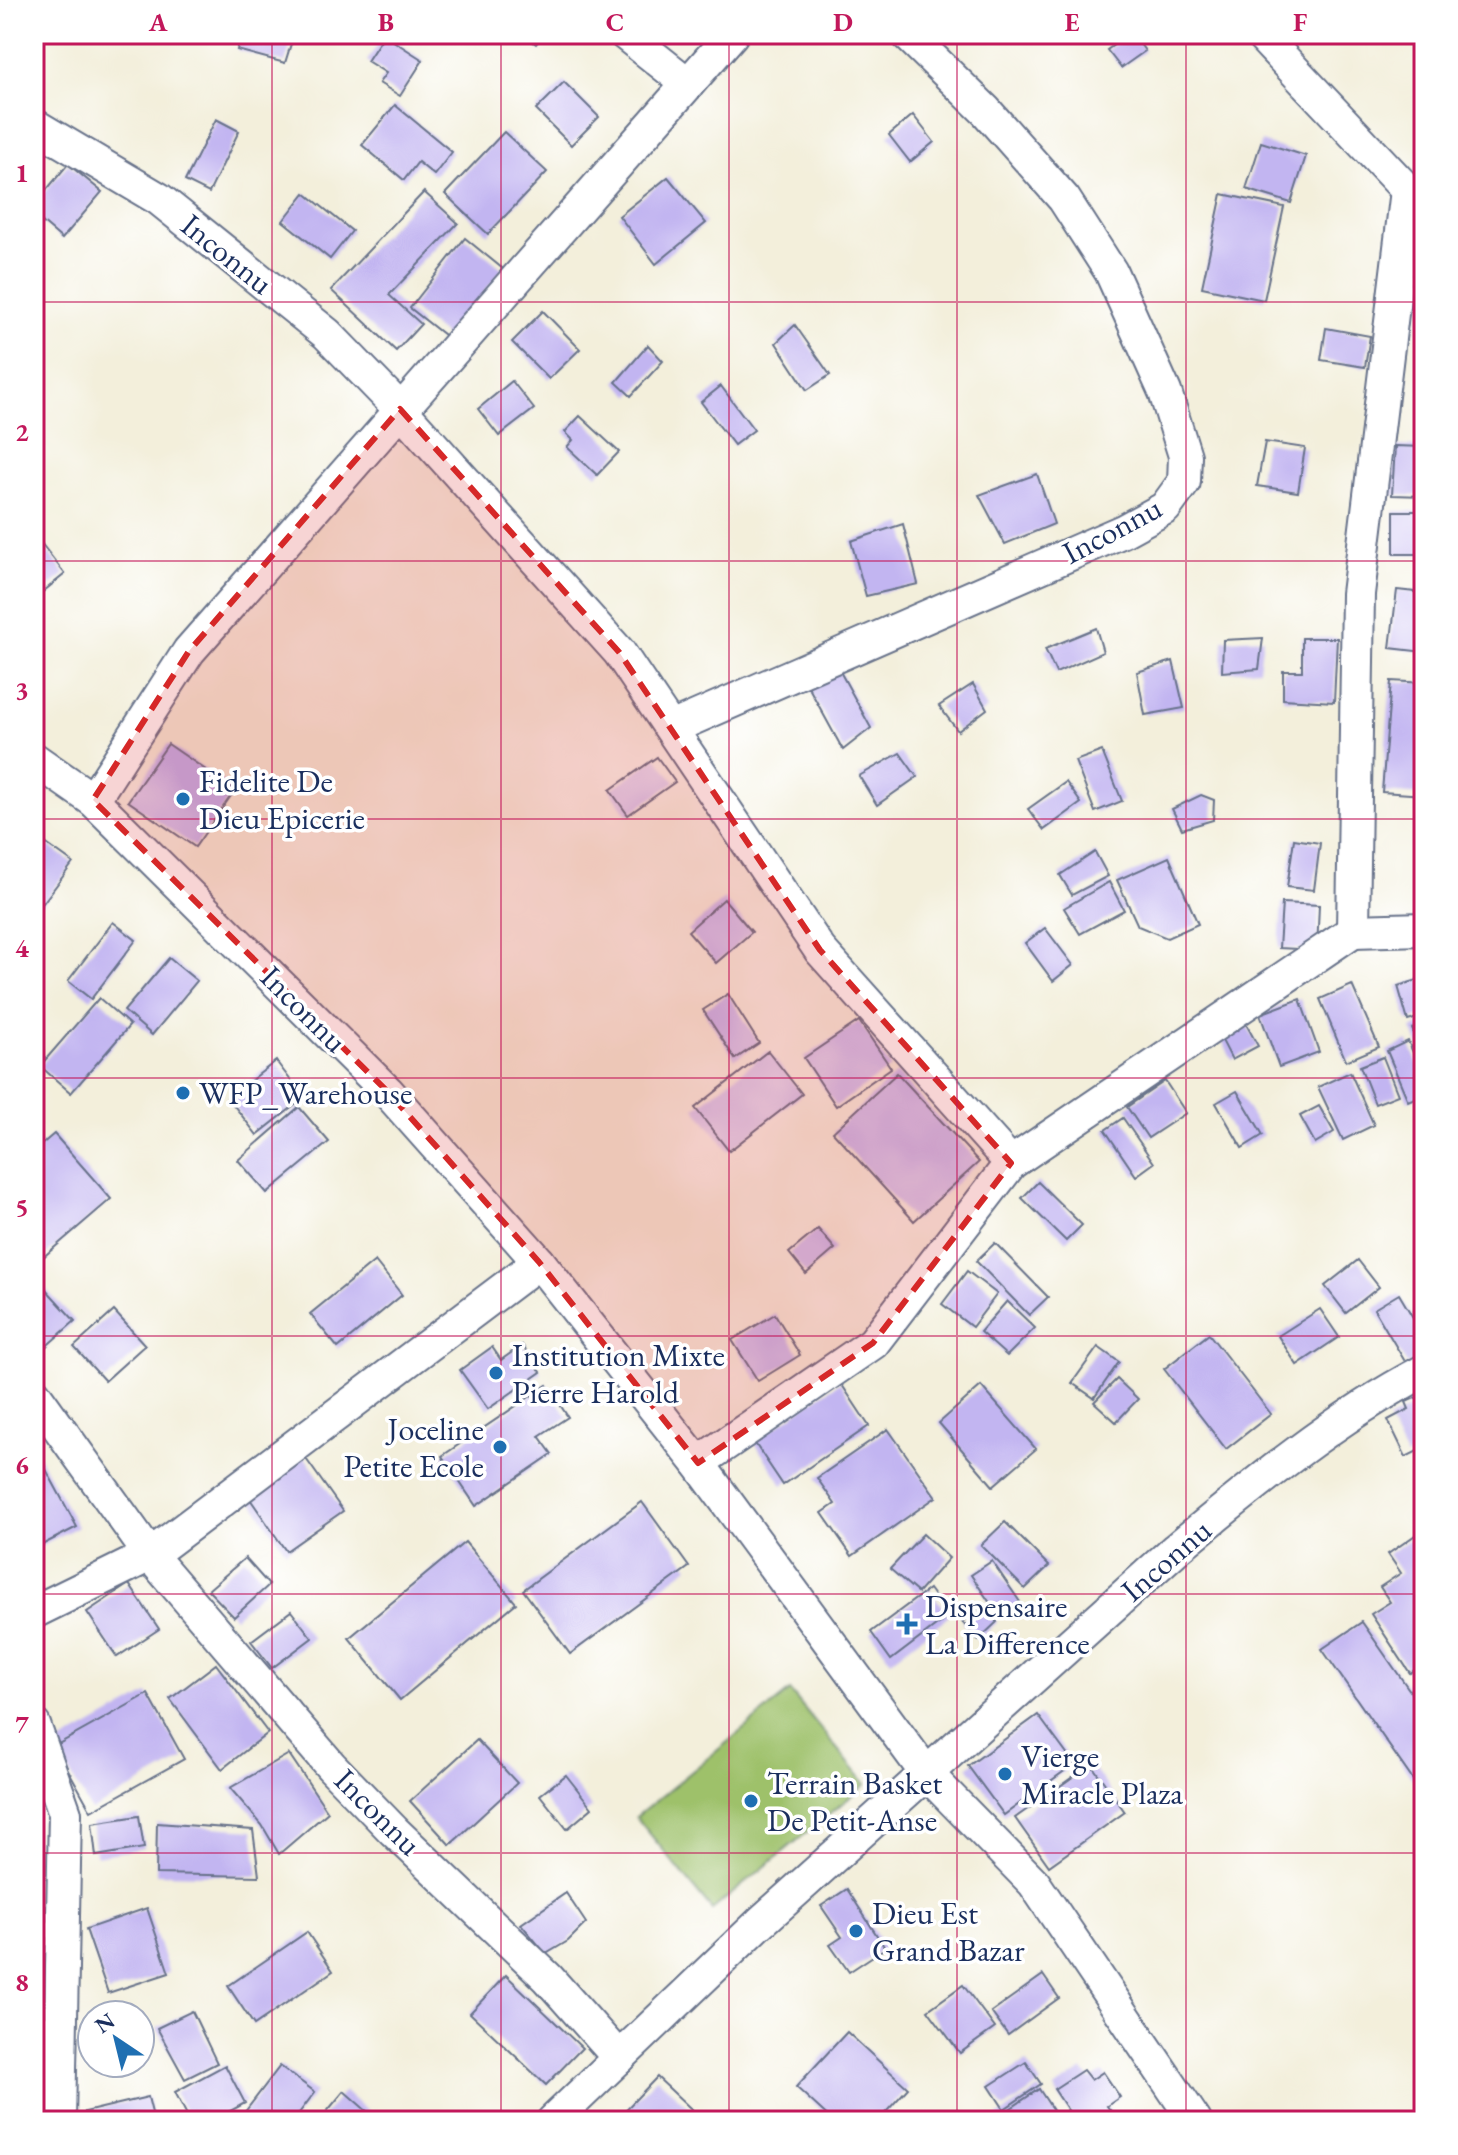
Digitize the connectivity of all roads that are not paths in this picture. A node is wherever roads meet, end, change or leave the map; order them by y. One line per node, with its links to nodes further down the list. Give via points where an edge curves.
1 (625, 34): 5 (street)
2 (732, 34): 5 (street)
3 (907, 34): 9 (street, Inconnu, via 986,111 1064,199 1111,272 1165,392 1185,456 1184,482 1165,508 1123,531)
4 (1260, 34): 7 (street)
5 (688, 84): 8 (street)
6 (34, 125): 8 (street, Inconnu, via 159,199 327,334)
7 (1416, 193): 13 (street, via 1358,594)
8 (400, 409): 9 (street, Inconnu, via 619,652); 11 (street, via 189,651)
9 (671, 728): 14 (street, Inconnu, via 820,950)
10 (34, 759): 11 (street, Inconnu)
11 (93, 800): 15 (street, Inconnu, via 387,1091)
12 (1424, 929): 13 (street)
13 (1353, 931): 14 (street)
14 (1011, 1163): 18 (street, via 873,1343)
15 (539, 1262): 18 (street, Inconnu); 19 (street)
16 (1424, 1371): 22 (street, Inconnu, via 1354,1413 1225,1509)
17 (34, 1393): 19 (street, Inconnu)
18 (698, 1463): 22 (street, Inconnu)
19 (150, 1555): 20 (street); 23 (street, Inconnu, via 331,1766 548,1978)
20 (34, 1612)
21 (34, 1725): 24 (street, via 65,1813)
22 (926, 1773): 23 (street, Inconnu); 26 (street, Inconnu, via 1034,1883)
23 (619, 2058): 25 (street, Inconnu)
24 (59, 2121)
25 (553, 2121)
26 (1195, 2121)

